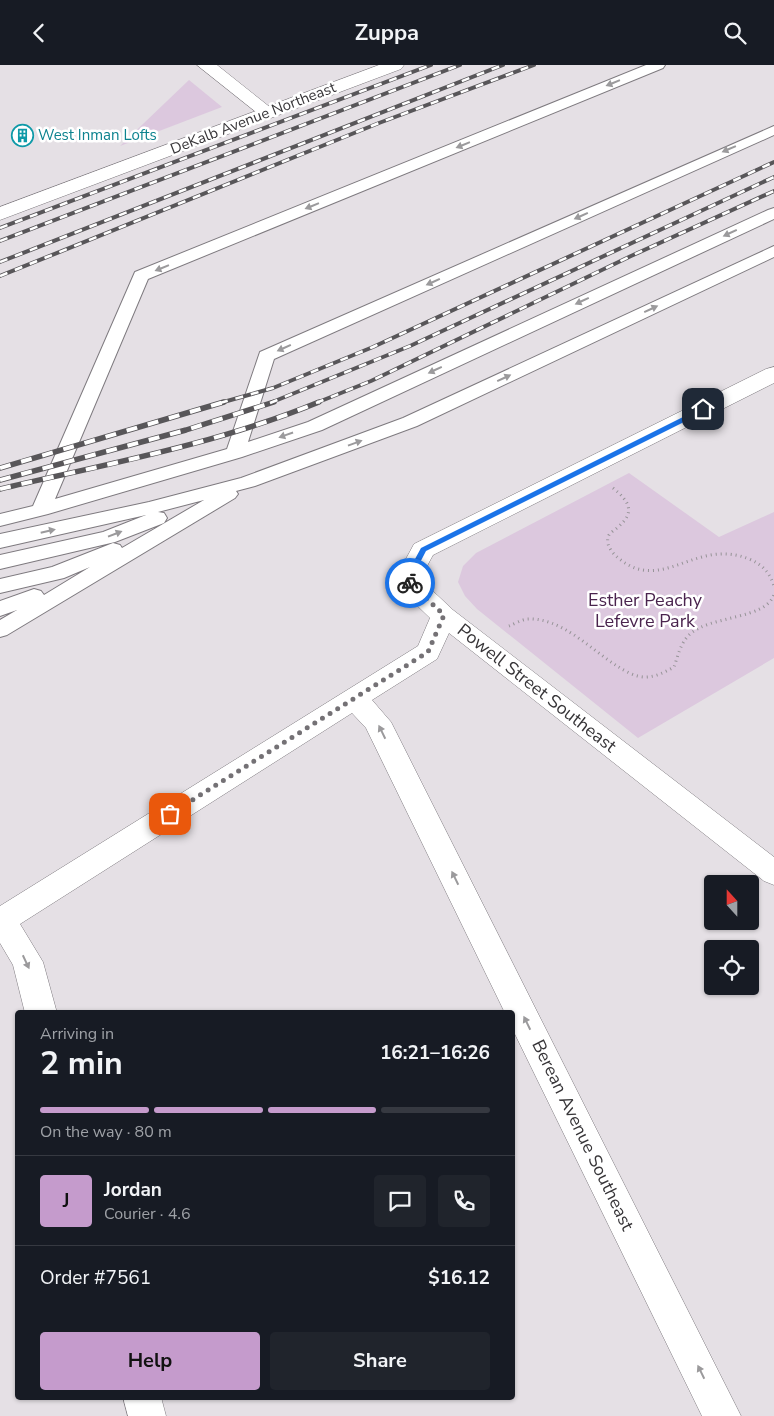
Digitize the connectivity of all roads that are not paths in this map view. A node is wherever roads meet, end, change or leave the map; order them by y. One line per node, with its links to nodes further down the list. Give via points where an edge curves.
1 (206, 65): 4 (street)
2 (395, 65): 4 (street, DeKalb Avenue Northeast)
3 (658, 65): 12 (lane, one-way to 12, via 141,276)
4 (267, 112): 7 (street, DeKalb Avenue Northeast)
5 (774, 130): 10 (lane, one-way to 10, via 266,356)
6 (774, 213): 10 (lane, one-way to 10, via 315,425)
7 (0, 214)
8 (774, 251): 11 (lane, one-way to 8, via 410,422)
9 (774, 373): 21 (street, Powell Street Southeast, via 423,550 407,581)
10 (235, 453): 12 (lane)
11 (248, 482): 14 (lane); 15 (lane, one-way to 11); 17 (lane, one-way to 11, via 108,537)
12 (41, 510): 13 (lane)
13 (0, 520)
14 (184, 521): 16 (lane); 18 (lane, via 57,573)
15 (0, 541)
16 (118, 560): 19 (lane); 20 (lane)
17 (0, 562)
18 (0, 586)
19 (55, 597): 22 (lane); 23 (lane)
20 (0, 609)
21 (444, 615): 24 (street, via 428,652); 25 (street, Powell Street Southeast)
22 (0, 623)
23 (0, 630)
24 (355, 699): 26 (street); 30 (street, Berean Avenue Southeast, one-way to 24, via 377,722)
25 (774, 873)
26 (1, 920): 27 (street, one-way to 27, via 28,962)
27 (40, 1010)
28 (143, 1400): 29 (street)
29 (147, 1416)
30 (722, 1416)

